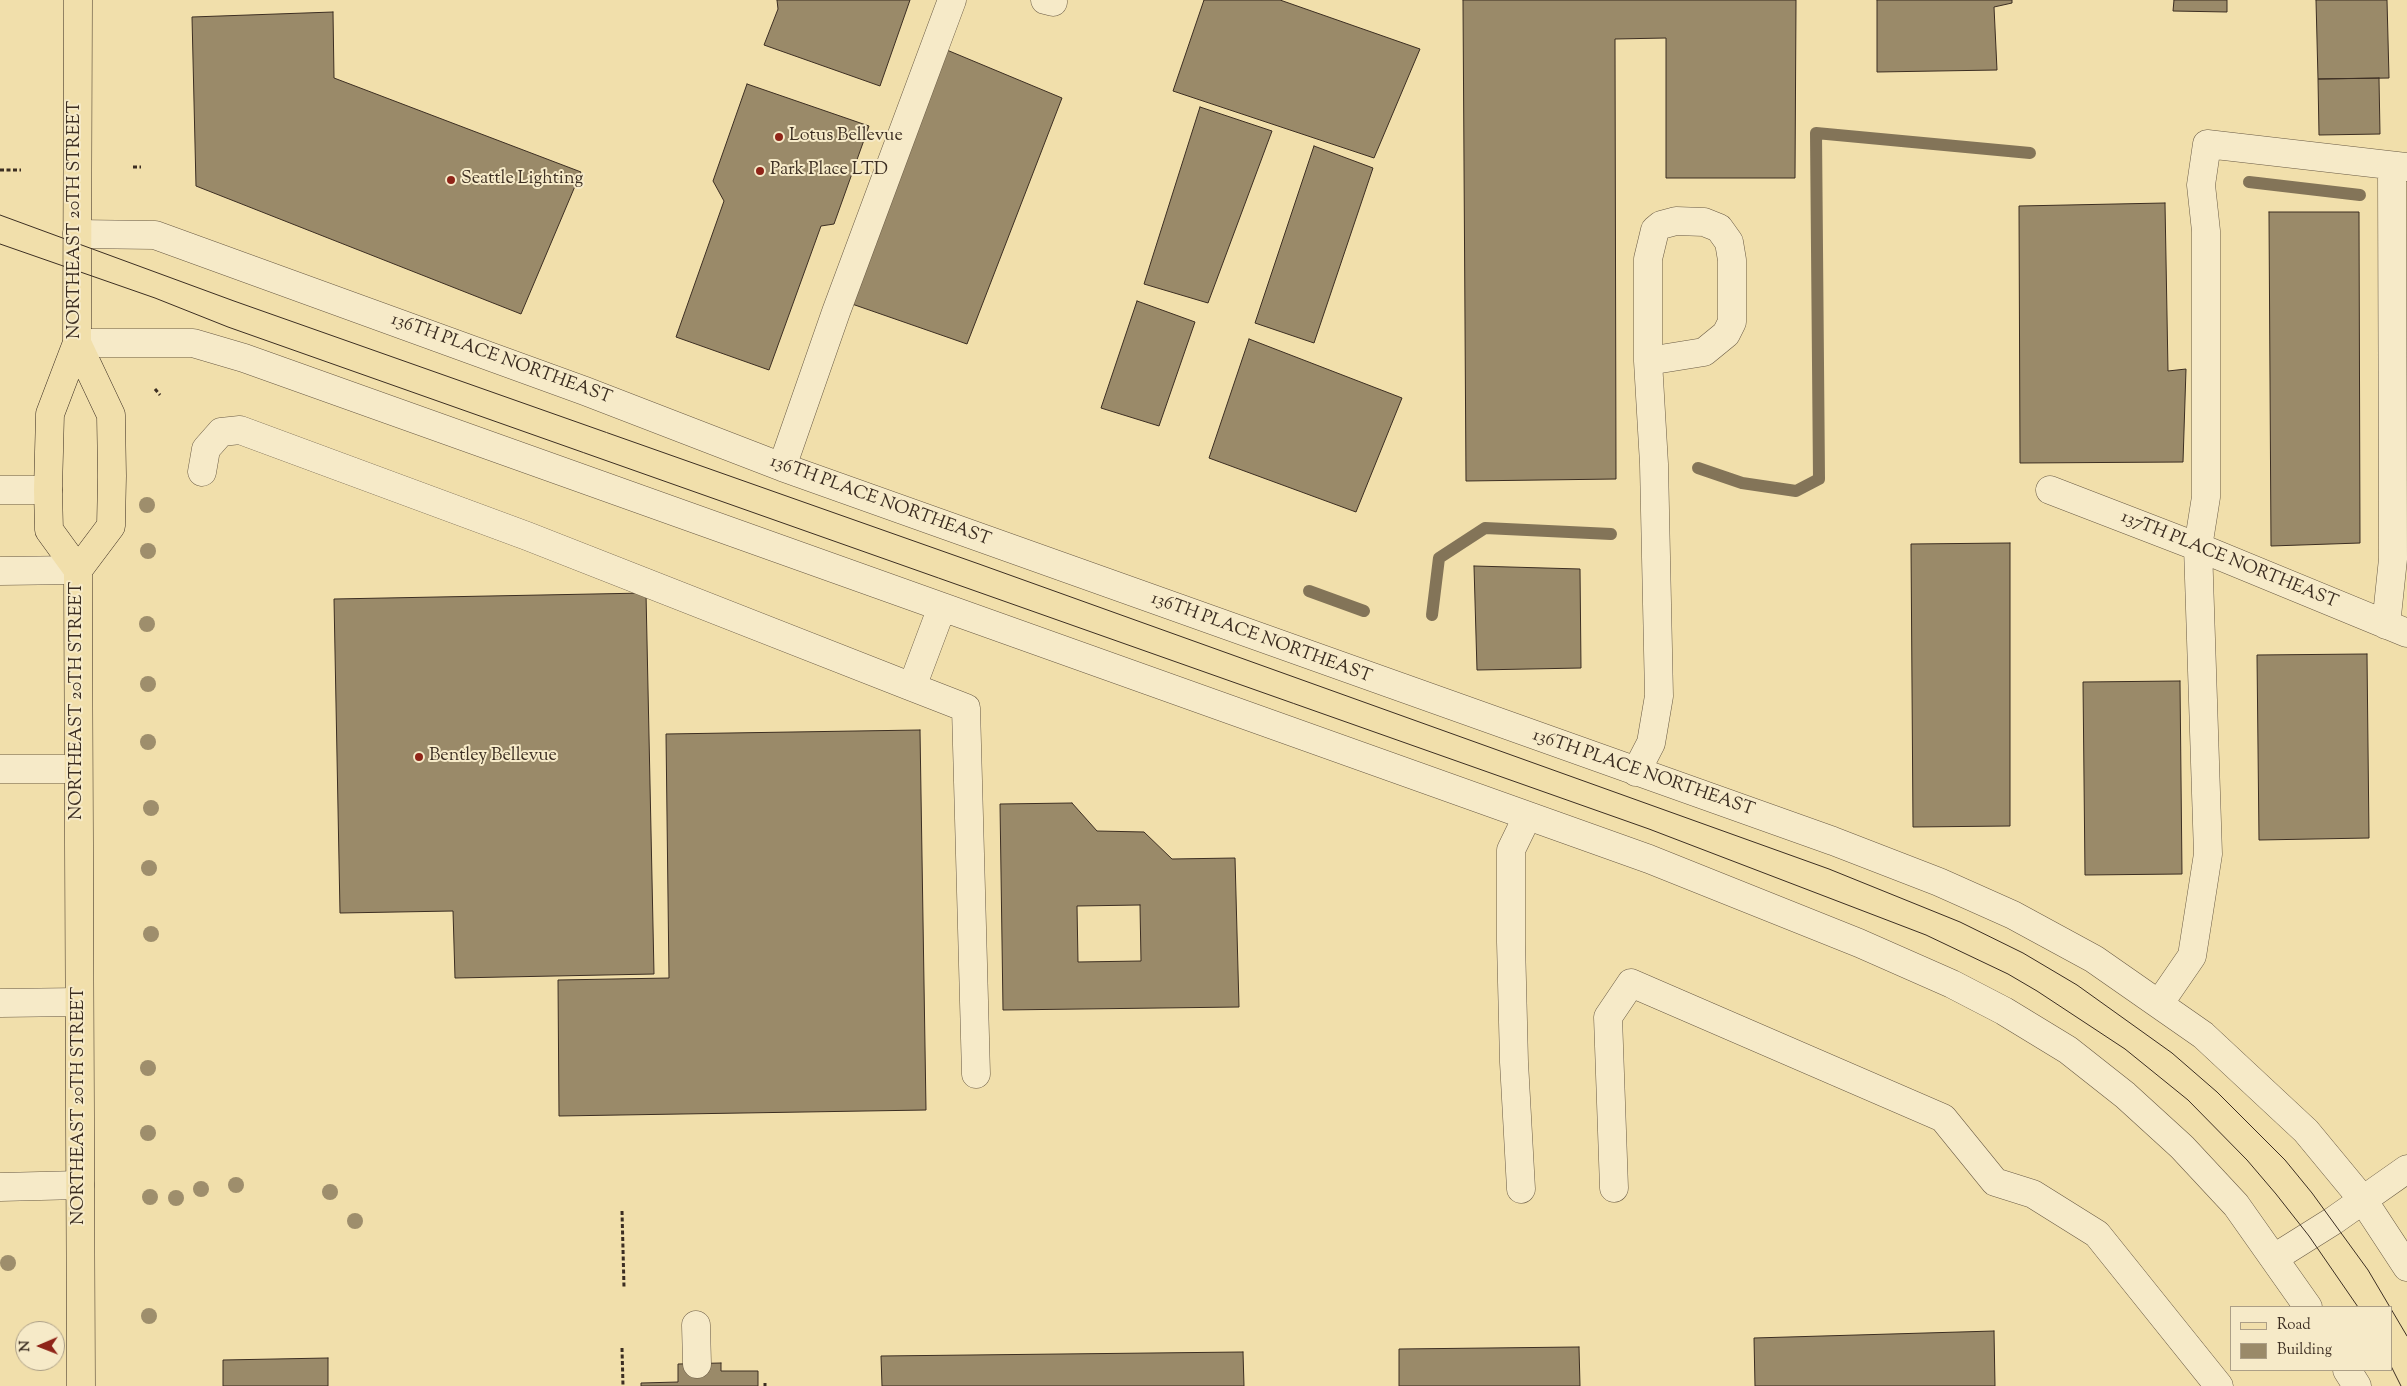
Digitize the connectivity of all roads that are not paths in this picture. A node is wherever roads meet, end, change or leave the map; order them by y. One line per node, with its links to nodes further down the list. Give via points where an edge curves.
1 (78, 0): 4 (main road, NORTHEAST 20TH STREET)
2 (952, 0): 7 (street, via 836,312)
3 (2400, 167): 12 (street, via 2207,144 2201,184 2206,231 2206,497); 16 (street, via 2393,559)
4 (76, 234): 5 (main road, NORTHEAST 20TH STREET); 7 (street, 136TH PLACE NORTHEAST, via 155,235 585,391)
5 (77, 343): 10 (main road, NORTHEAST 20TH STREET, via 50,414); 13 (main road, via 111,415 112,476 111,526); 15 (street, via 193,343 244,358)
6 (1648, 361): 6 (street, via 1648,259 1655,230 1676,220 1704,222 1719,228 1729,242 1732,260 1732,322 1726,334 1704,352); 20 (street, via 1654,464 1659,696 1651,743)
7 (782, 468): 20 (street, 136TH PLACE NORTHEAST)
8 (202, 472): 17 (street, via 206,449 221,432 240,430 527,536)
9 (0, 490): 10 (street)
10 (48, 490): 13 (main road, NORTHEAST 20TH STREET, via 49,530)
11 (2050, 490): 12 (street, 137TH PLACE NORTHEAST)
12 (2198, 548): 16 (street, 137TH PLACE NORTHEAST); 24 (street, via 2208,854 2192,956)
13 (78, 570): 14 (street); 18 (main road, NORTHEAST 20TH STREET)
14 (0, 571)
15 (942, 607): 17 (street); 21 (street)
16 (2397, 629)
17 (912, 687): 25 (street, via 966,708)
18 (78, 769): 19 (street); 22 (main road, NORTHEAST 20TH STREET)
19 (0, 770)
20 (1636, 772): 24 (street, 136TH PLACE NORTHEAST, via 1833,841 2013,915 2094,959)
21 (1527, 817): 30 (street, via 1511,850 1514,1062); 32 (street, via 1649,859 1859,943 2004,1011 2068,1050 2125,1095 2182,1147 2236,1205)
22 (79, 1002): 23 (street); 27 (main road, NORTHEAST 20TH STREET)
23 (0, 1003)
24 (2159, 1004): 31 (street, 136TH PLACE NORTHEAST, via 2203,1036 2306,1131)
25 (976, 1074)
26 (2407, 1168): 31 (street)
27 (80, 1184): 28 (street); 38 (main road, NORTHEAST 20TH STREET)
28 (0, 1187)
29 (1614, 1188): 39 (street, via 1608,1017 1631,983 1943,1118 1995,1182 2033,1194 2097,1234)
30 (1521, 1190)
31 (2362, 1200): 32 (street); 33 (street, 136TH PLACE NORTHEAST)
32 (2274, 1258): 34 (street)
33 (2407, 1267)
34 (2307, 1306)
35 (696, 1325): 36 (street)
36 (697, 1364)
37 (2349, 1371): 40 (street)
38 (81, 1386)
39 (2219, 1386)
40 (2357, 1386)

